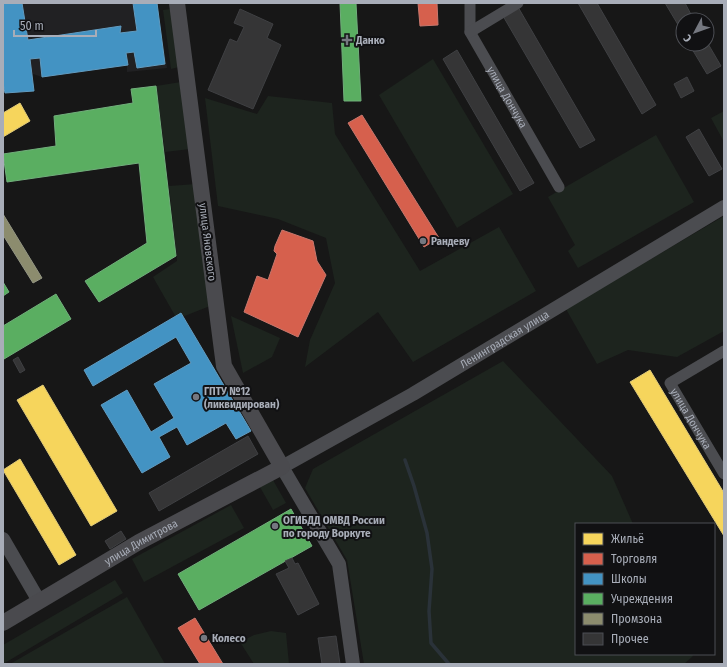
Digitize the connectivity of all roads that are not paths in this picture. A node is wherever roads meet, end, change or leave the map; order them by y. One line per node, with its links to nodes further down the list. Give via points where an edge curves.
1 (177, 3): 8 (main road, улица Яновского, via 224,366)
2 (470, 3): 4 (street, улица Дончука)
3 (518, 3): 4 (street)
4 (470, 32): 5 (street, улица Дончука)
5 (559, 187)
6 (724, 207): 8 (street, Ленинградская улица, via 413,394)
7 (724, 351): 9 (street, улица Дончука, via 670,383)
8 (282, 467): 11 (main road, улица Димитрова, via 139,542); 13 (street, via 339,564)
9 (724, 474)
10 (3, 539): 11 (street)
11 (39, 602): 12 (main road, улица Димитрова)
12 (3, 623)
13 (353, 664)

